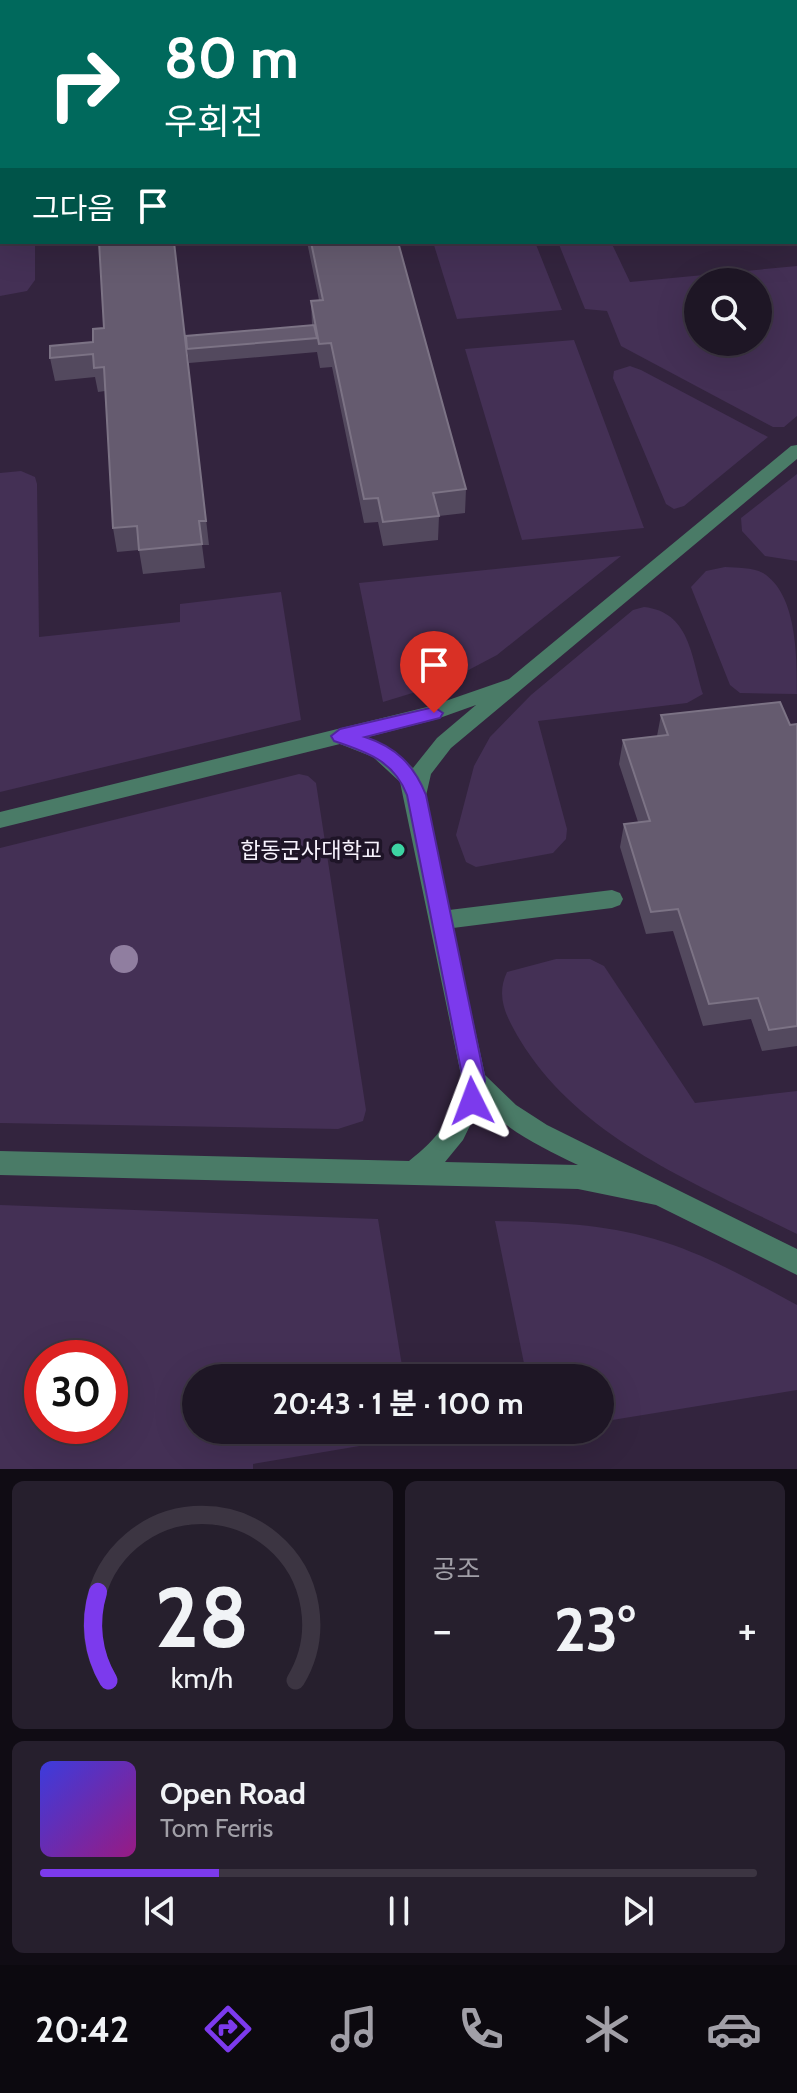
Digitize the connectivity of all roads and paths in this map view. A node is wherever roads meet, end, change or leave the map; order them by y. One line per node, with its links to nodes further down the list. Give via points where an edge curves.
1 (797, 450): 2 (street)
2 (511, 685): 3 (street, via 463,705); 4 (street, via 429,759)
3 (340, 736): 4 (street, via 378,748 398,763); 5 (street)
4 (417, 795): 7 (street)
5 (0, 820)
6 (612, 899): 7 (street)
7 (442, 920): 8 (street)
8 (474, 1080): 10 (street, via 472,1101 453,1138); 11 (street, via 507,1113 538,1133)
9 (0, 1163): 10 (street)
10 (414, 1172): 11 (street, via 578,1177)
11 (657, 1193): 12 (street)
12 (797, 1262)

